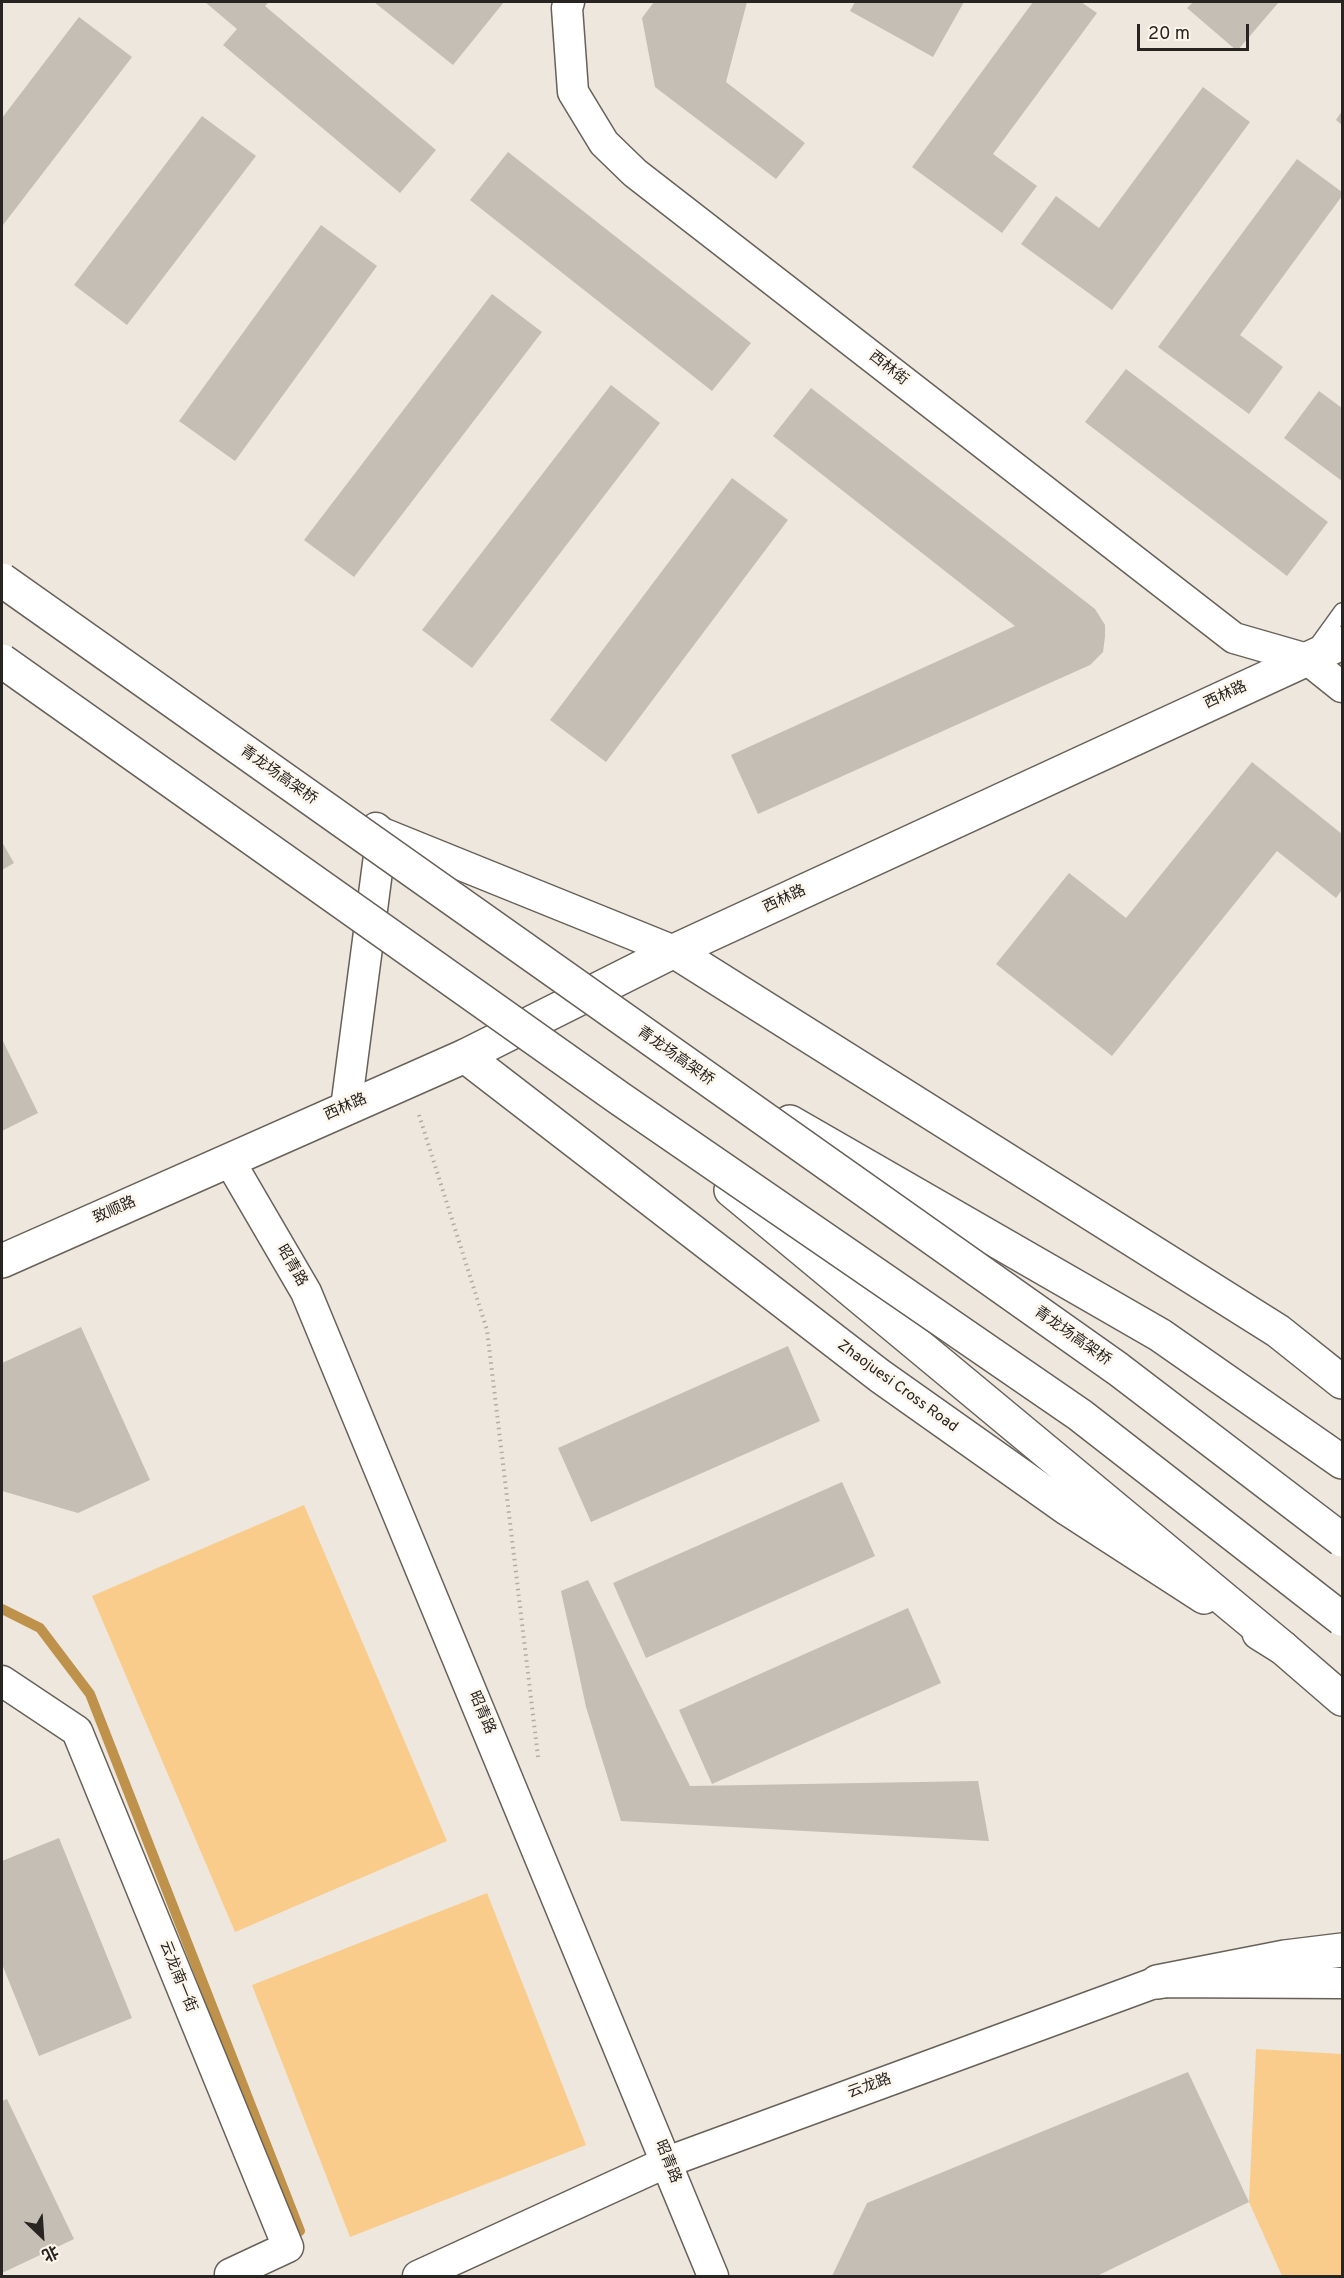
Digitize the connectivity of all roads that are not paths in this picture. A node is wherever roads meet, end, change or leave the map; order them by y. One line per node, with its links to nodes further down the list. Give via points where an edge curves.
1 (569, 2): 6 (street, 西林街, via 573,92 604,143 635,173 1234,638)
2 (2, 567): 9 (street)
3 (2, 580): 11 (main road, 青龙场高架桥, bridge)
4 (1342, 611): 6 (lane)
5 (1342, 643): 6 (main road, 西林路)
6 (1307, 659): 8 (street); 10 (main road, 西林路)
7 (2, 661): 13 (main road, bridge)
8 (1342, 687)
9 (382, 833): 10 (street); 14 (street)
10 (674, 951): 12 (main road, 西林路); 17 (main road, via 1278,1331)
11 (666, 1051): 18 (main road, bridge, via 1160,1335); 19 (main road, 青龙场高架桥, bridge, via 1118,1369)
12 (465, 1056): 14 (main road, 西林路); 21 (main road, Zhaojuesi Cross Road, via 880,1376 1068,1509)
13 (619, 1098): 20 (main road, bridge, via 1080,1415); 21 (main road, bridge)
14 (346, 1108): 15 (main road, 西林路)
15 (229, 1160): 16 (main road, 致顺路); 27 (street, 昭青路, via 306,1292)
16 (2, 1261)
17 (1342, 1382)
18 (1342, 1462)
19 (1342, 1540)
20 (1342, 1619)
21 (1283, 1648): 23 (main road, Zhaojuesi Cross Road)
22 (2, 1681): 28 (street, 云龙南一街, via 76,1731 288,2247)
23 (1342, 1699)
24 (1342, 1950): 25 (main road)
25 (1157, 1982): 26 (street, 云龙路); 27 (street, 云龙路)
26 (1342, 1983)
27 (667, 2162): 29 (street, 云龙路); 30 (street, 昭青路)
28 (230, 2274)
29 (418, 2277)
30 (713, 2277)

